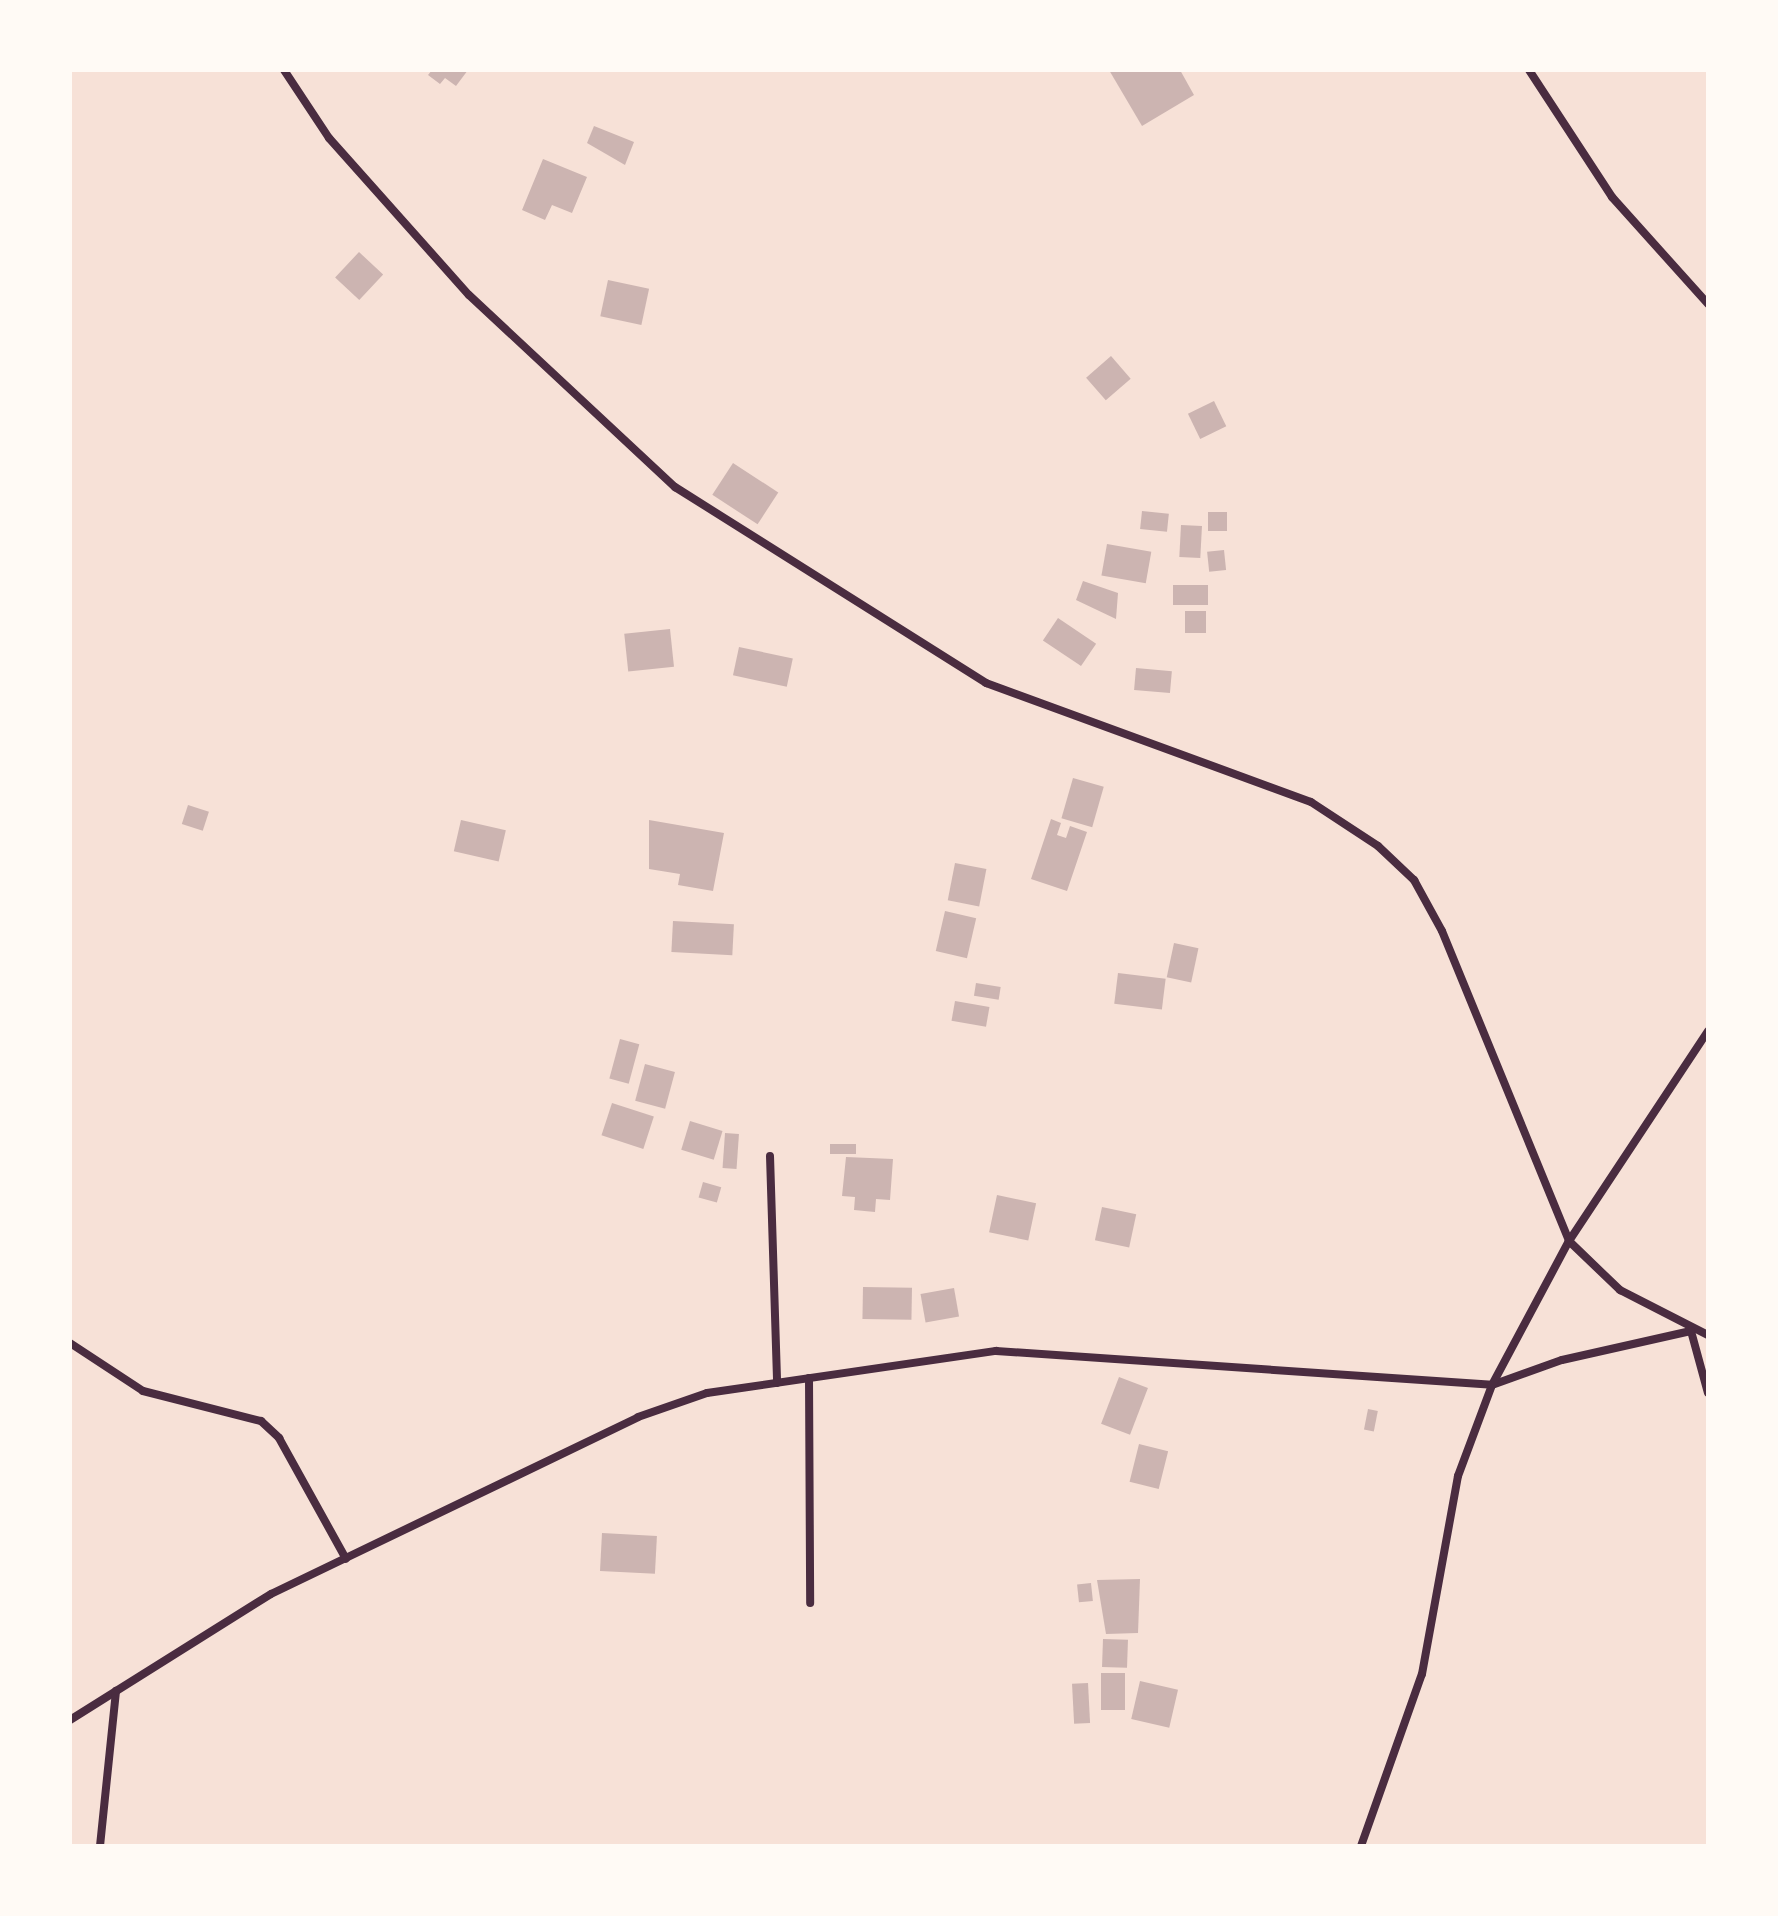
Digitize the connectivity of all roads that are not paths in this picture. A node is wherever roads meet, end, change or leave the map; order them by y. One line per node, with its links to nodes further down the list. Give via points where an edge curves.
1 (284, 70): 6 (street, via 329,138 469,295 675,487 986,683 1311,802 1378,846 1414,880 1442,931)
2 (1529, 70): 3 (street, via 1612,197)
3 (1708, 304)
4 (1708, 1031): 6 (street)
5 (770, 1156): 11 (street)
6 (1569, 1241): 7 (street, via 1620,1290); 12 (street)
7 (1691, 1331): 8 (street); 12 (street, via 1562,1360); 13 (street)
8 (1708, 1335)
9 (70, 1343): 14 (street, via 143,1391 261,1421 279,1438)
10 (809, 1378): 11 (street); 12 (street, via 996,1351); 15 (street)
11 (777, 1383): 14 (street, via 707,1393 638,1417)
12 (1492, 1385): 19 (street, via 1458,1476 1422,1674)
13 (1708, 1393)
14 (346, 1559): 16 (street, via 271,1594)
15 (810, 1603)
16 (116, 1691): 17 (street); 18 (street)
17 (70, 1720)
18 (100, 1846)
19 (1361, 1846)

